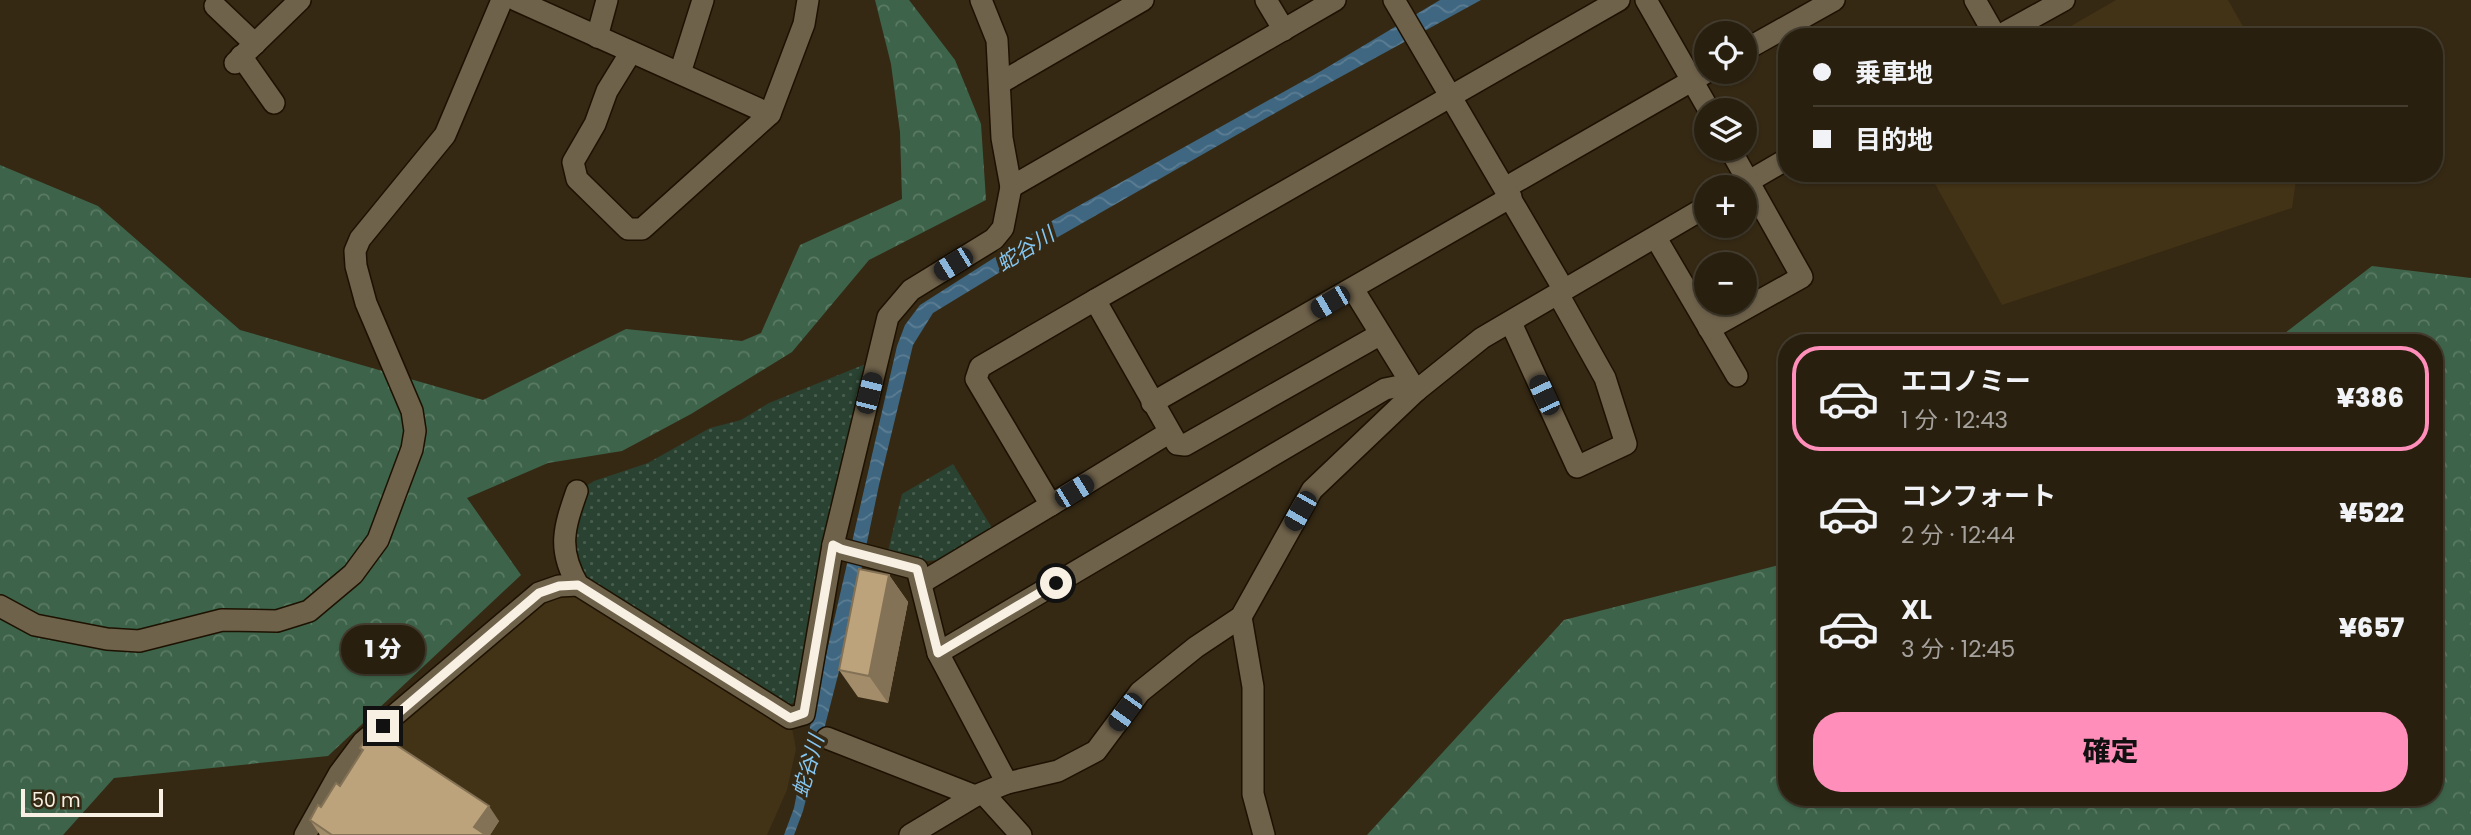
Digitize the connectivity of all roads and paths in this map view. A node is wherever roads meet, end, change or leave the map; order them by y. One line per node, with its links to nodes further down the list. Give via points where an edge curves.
1 (300, 0): 26 (street)
2 (502, 0): 56 (street, via 445,135 359,239 355,251 366,303 412,411 415,431 378,540 353,574 309,611 277,621 222,621 139,640 107,639 35,625)
3 (516, 0): 23 (street)
4 (607, 0): 23 (street)
5 (703, 0): 28 (street)
6 (808, 0): 33 (street, via 804,24)
7 (981, 0): 30 (street, via 997,40)
8 (1143, 0): 30 (street)
9 (1266, 0): 21 (street)
10 (1335, 0): 21 (street)
11 (1619, 0): 31 (street)
12 (1646, 0): 27 (street)
13 (1833, 0): 18 (street)
14 (1975, 0): 19 (street)
15 (2064, 0): 20 (street)
16 (215, 6): 26 (street)
17 (1398, 6): 31 (street)
18 (1784, 28)
19 (1991, 28)
20 (2013, 28)
21 (1283, 30): 36 (street)
22 (1778, 31): 24 (street)
23 (597, 37): 25 (street)
24 (1757, 43)
25 (631, 52): 28 (street); 33 (street, via 573,162 577,179 628,229 642,229)
26 (244, 54): 32 (street)
27 (1694, 68)
28 (680, 73): 33 (street)
29 (1694, 80): 37 (street)
30 (1000, 83): 36 (street, via 1002,138)
31 (1451, 96): 37 (street); 43 (street)
32 (274, 103)
33 (770, 114)
34 (1778, 164): 35 (street)
35 (1757, 177)
36 (1011, 187): 53 (street, via 1003,228 994,239 911,290 888,317)
37 (1508, 192): 41 (street); 42 (street)
38 (1757, 206): 45 (street, via 1802,277)
39 (1694, 214): 40 (street)
40 (1656, 238): 42 (street); 45 (street)
41 (1353, 289): 46 (street); 49 (street)
42 (1561, 292): 44 (street); 44 (street, via 1605,378 1626,444 1577,467)
43 (1095, 300): 49 (street); 52 (street, via 980,367 976,379)
44 (1511, 323): 48 (street, via 1482,338)
45 (1709, 329): 47 (street)
46 (1379, 335): 48 (street); 50 (street, via 1185,445 1177,444)
47 (1737, 376)
48 (1416, 391): 57 (street, via 1312,490); 58 (street, via 1400,386 1385,389)
49 (1152, 402): 50 (street)
50 (1170, 432): 52 (street)
51 (577, 491): 55 (street, via 566,521 563,549)
52 (1051, 505): 54 (street)
53 (837, 547): 54 (street, via 917,569); 55 (street, via 804,713 790,718)
54 (921, 583): 58 (street)
55 (578, 585): 62 (street, via 539,593 363,742)
56 (0, 606)
57 (1241, 617): 60 (street, via 1140,692 1096,751 1058,771); 65 (street, via 1254,687 1253,794)
58 (938, 653): 60 (street)
59 (827, 738): 61 (street)
60 (1007, 783): 61 (street)
61 (979, 794): 63 (street); 64 (street)
62 (304, 835)
63 (910, 835)
64 (1021, 835)
65 (1264, 835)

